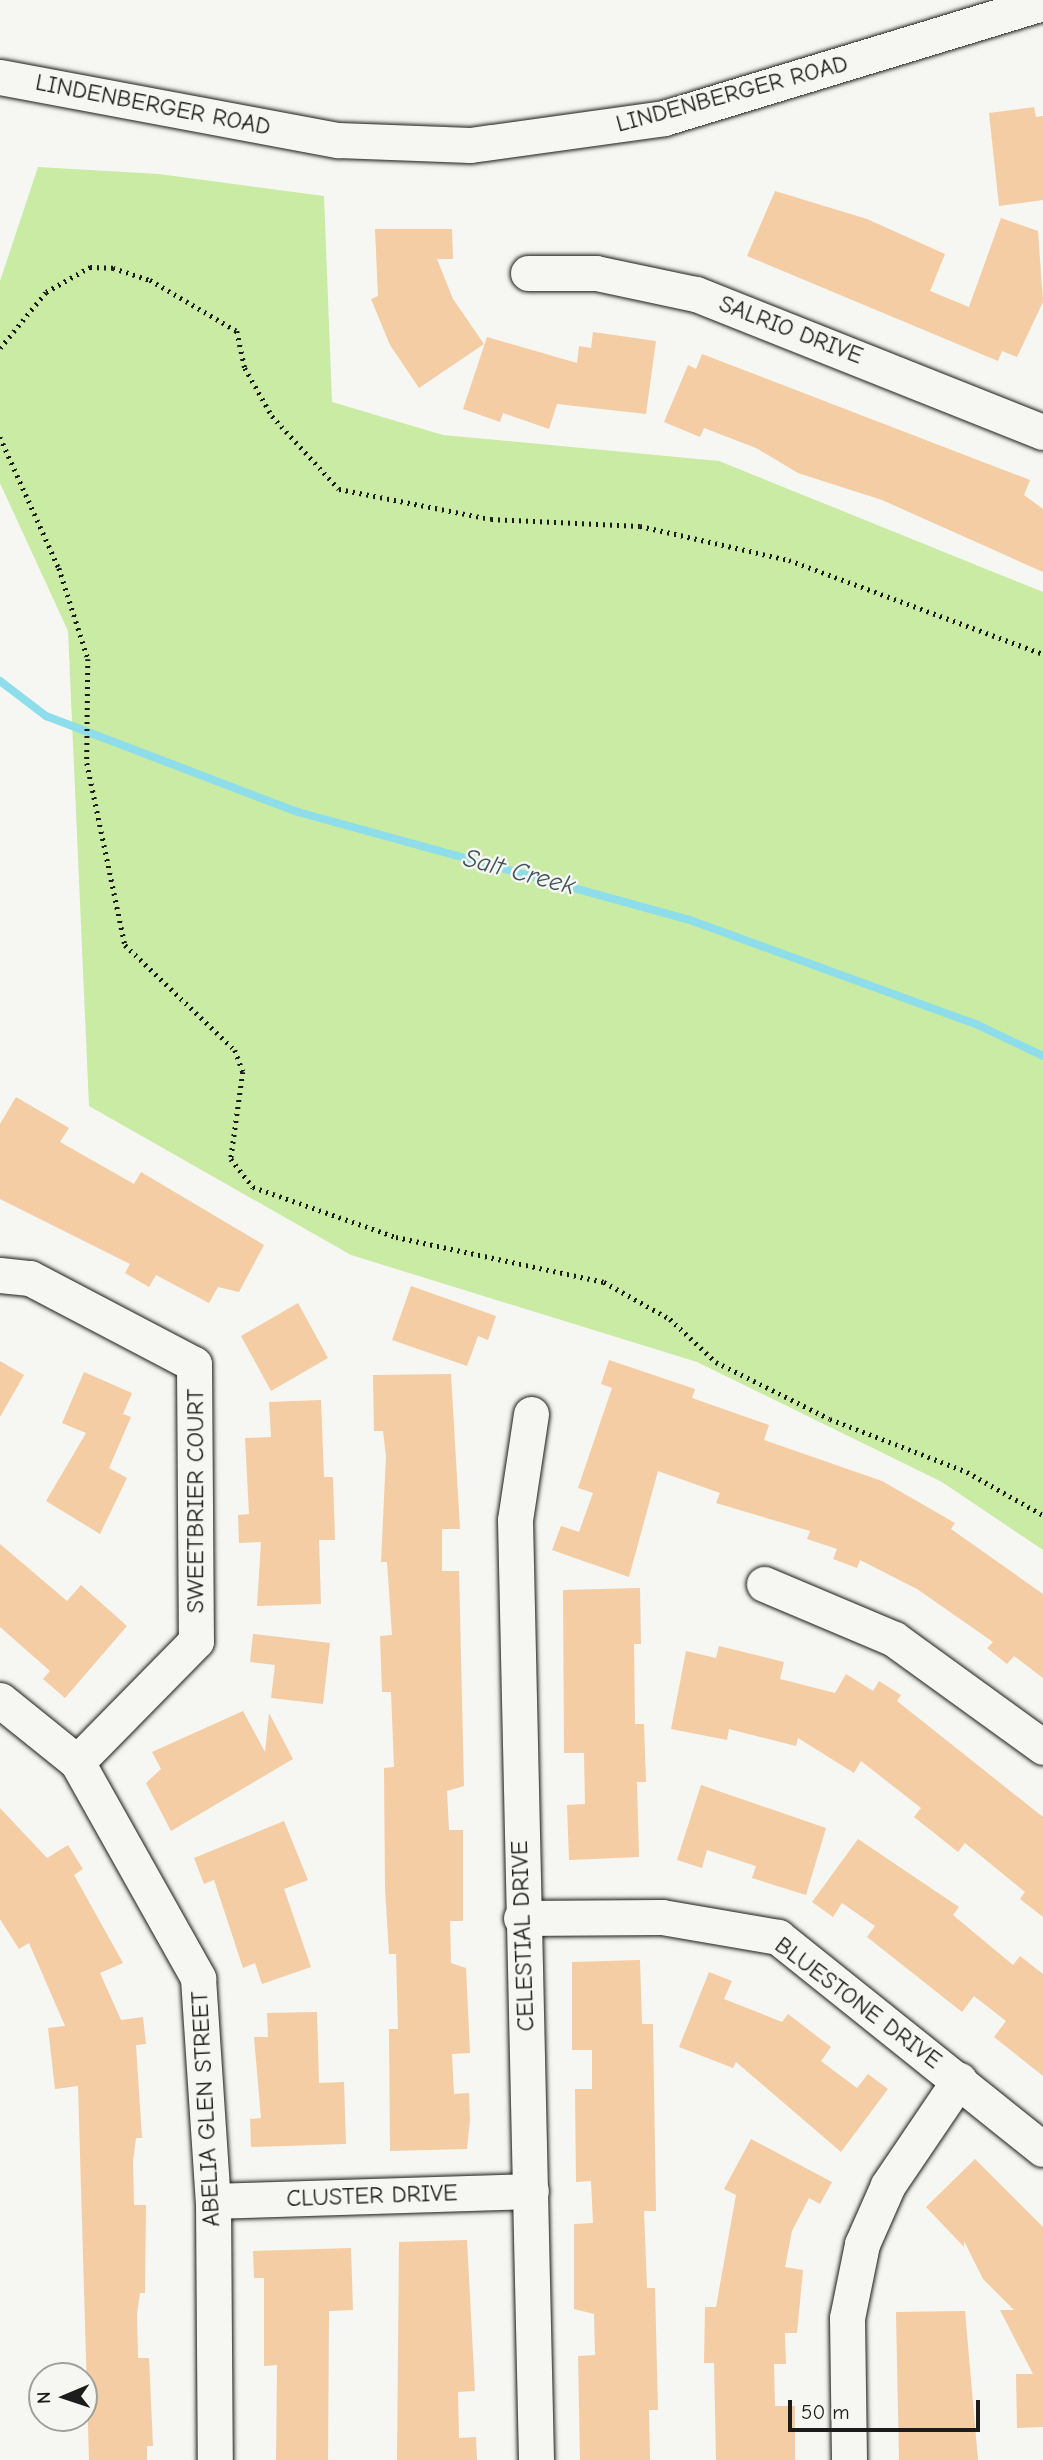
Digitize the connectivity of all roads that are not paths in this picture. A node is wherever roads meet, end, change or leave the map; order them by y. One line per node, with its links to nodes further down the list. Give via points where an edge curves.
1 (1043, 3): 2 (street, LINDENBERGER ROAD, via 664,118 470,145 338,139)
2 (0, 77)
3 (528, 273): 4 (street, SALRIO DRIVE, via 596,273 696,293)
4 (1043, 432)
5 (0, 1275): 10 (street, SWEETBRIER COURT, via 30,1278 194,1364 196,1642)
6 (531, 1414): 11 (street, CELESTIAL DRIVE, via 515,1521)
7 (764, 1584): 9 (street, via 894,1639)
8 (0, 1700): 10 (street, ABELIA GLEN STREET)
9 (1043, 1747)
10 (77, 1762): 15 (street, ABELIA GLEN STREET, via 198,1978)
11 (521, 1918): 12 (street, BLUESTONE DRIVE, via 662,1917 778,1937); 14 (street, CELESTIAL DRIVE)
12 (959, 2080): 13 (street, BLUESTONE DRIVE); 18 (street, via 888,2185 862,2244 847,2318)
13 (1043, 2149)
14 (531, 2191): 15 (street, CLUSTER DRIVE); 17 (street, CELESTIAL DRIVE)
15 (213, 2201): 16 (street, ABELIA GLEN STREET)
16 (215, 2460)
17 (536, 2460)
18 (849, 2460)

